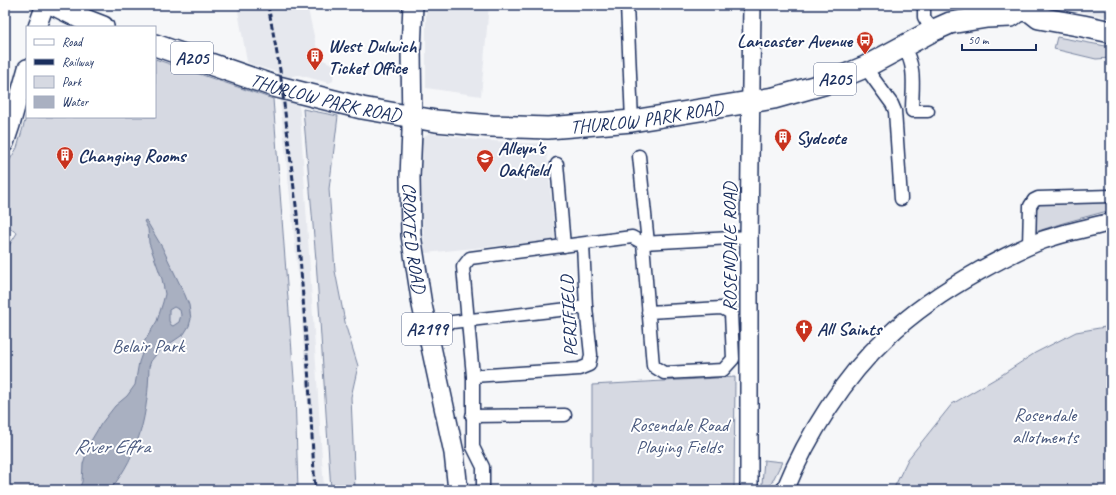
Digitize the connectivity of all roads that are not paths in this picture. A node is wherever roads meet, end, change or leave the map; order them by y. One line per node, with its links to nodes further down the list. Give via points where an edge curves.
1 (45, 5): 8 (street)
2 (55, 5): 9 (highway)
3 (414, 5): 18 (main road, CROXTED ROAD / A2199)
4 (627, 5): 19 (street)
5 (752, 5): 16 (street, ROSENDALE ROAD)
6 (924, 5): 10 (street, via 924,17)
7 (1003, 13): 10 (highway, THURLOW PARK ROAD / A205, via 950,23); 11 (highway, THURLOW PARK ROAD / A205, via 1019,25 1030,26 1039,18)
8 (37, 26)
9 (101, 26)
10 (932, 31): 13 (highway, THURLOW PARK ROAD / A205)
11 (1111, 32)
12 (156, 46): 18 (highway, THURLOW PARK ROAD / A205, via 274,86)
13 (903, 47): 14 (highway, THURLOW PARK ROAD / A205); 17 (street, via 912,67 912,111)
14 (865, 67): 16 (highway, THURLOW PARK ROAD / A205, via 824,84); 24 (street, via 895,111)
15 (26, 71): 20 (street)
16 (751, 102): 19 (highway, THURLOW PARK ROAD / A205); 26 (street, ROSENDALE ROAD)
17 (928, 111)
18 (412, 118): 19 (highway, THURLOW PARK ROAD / A205, via 521,128); 34 (main road, CROXTED ROAD / A2199, via 411,236)
19 (632, 121)
20 (5, 143)
21 (639, 156): 27 (street)
22 (557, 164): 29 (street)
23 (1111, 196): 30 (street, via 1034,200 1030,206)
24 (901, 199)
25 (1111, 222): 30 (street)
26 (749, 237): 27 (street); 40 (street, ROSENDALE ROAD)
27 (646, 243): 28 (street, via 632,237); 32 (street)
28 (583, 244): 29 (street); 31 (street, PERIFIELD)
29 (564, 246): 33 (street, via 470,258 463,267)
30 (1029, 246): 41 (street, via 950,287 887,337 859,367 826,411)
31 (586, 307): 33 (street); 35 (street, PERIFIELD, via 591,355 589,365)
32 (648, 312): 32 (street, via 722,308 732,313 732,359 723,370 664,373 653,366)
33 (469, 321): 34 (street); 35 (street)
34 (426, 325): 38 (main road, CROXTED ROAD / A2199, via 454,453)
35 (473, 376): 37 (street)
36 (565, 415): 37 (street)
37 (472, 416): 39 (street, via 473,447 483,467)
38 (458, 490)
39 (483, 490)
40 (749, 490)
41 (785, 490)

